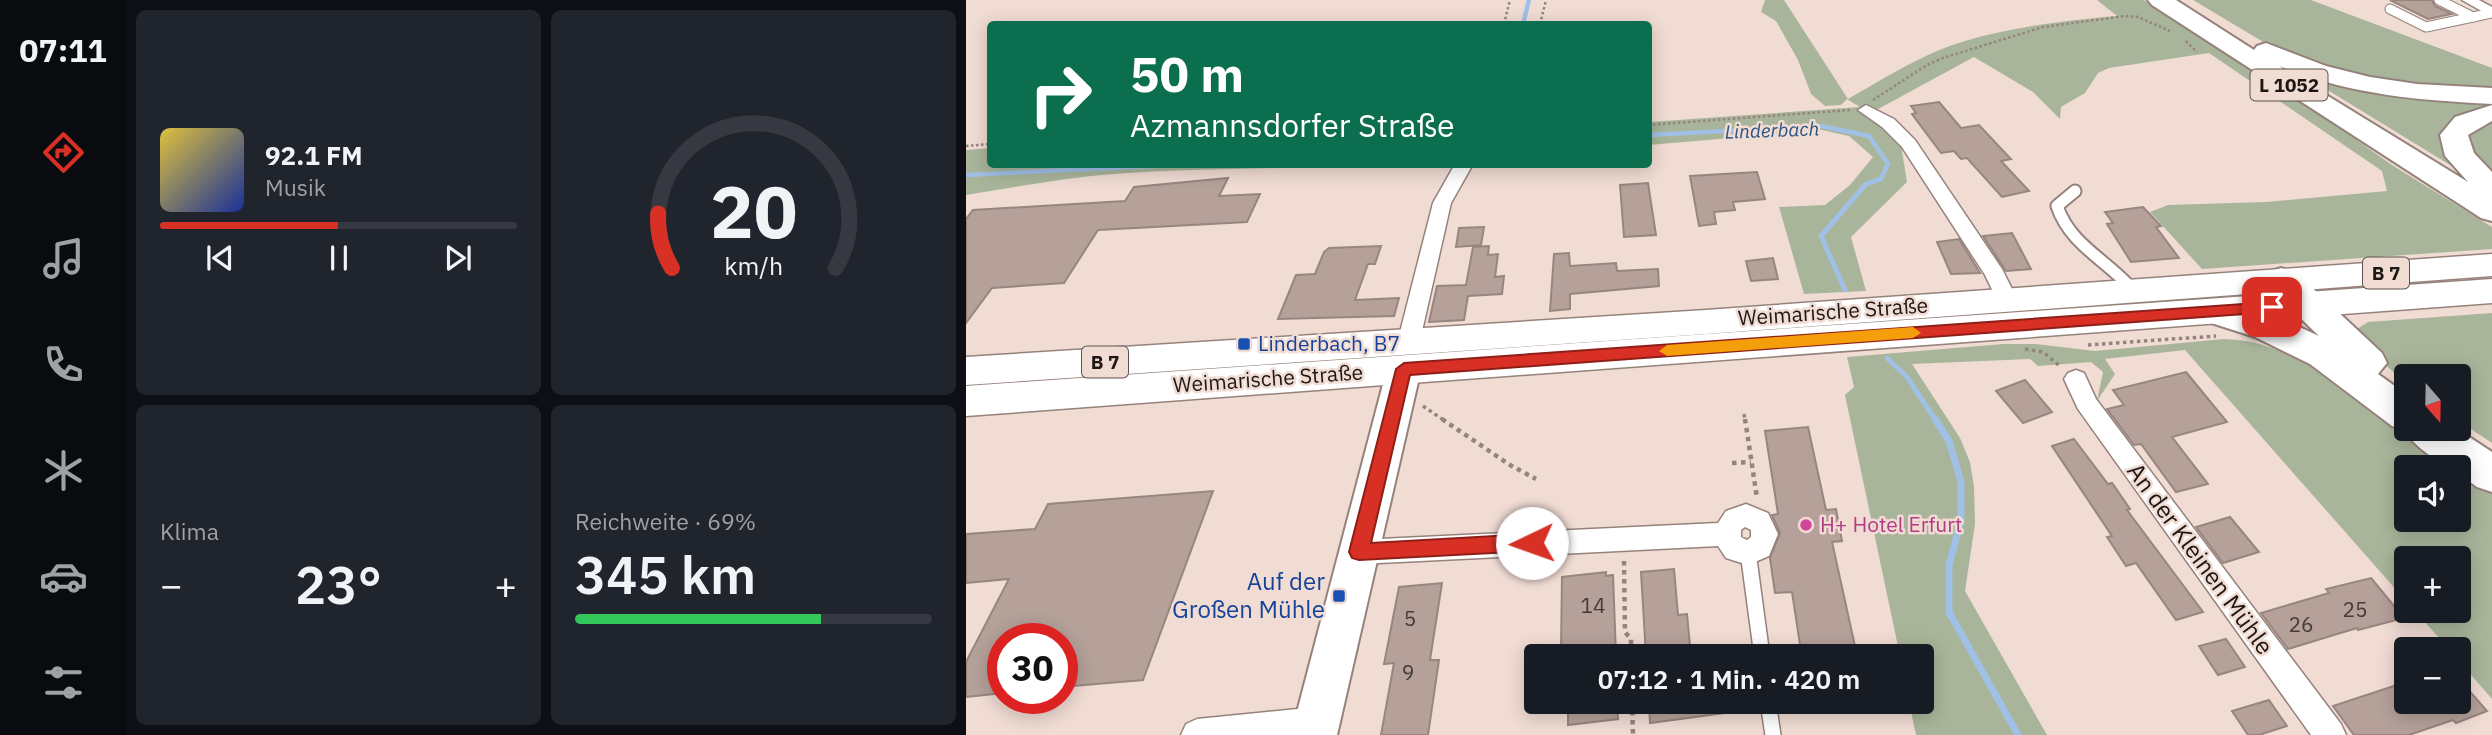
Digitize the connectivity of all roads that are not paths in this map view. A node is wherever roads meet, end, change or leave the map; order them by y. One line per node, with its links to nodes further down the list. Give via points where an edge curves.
1 (2439, 0): 6 (lane)
2 (2469, 0): 5 (street)
3 (2167, 8): 7 (highway, L 1052); 16 (highway, L 1052)
4 (2390, 9): 6 (lane, via 2426,27)
5 (2492, 13): 6 (lane)
6 (2473, 17)
7 (2235, 38): 8 (highway, L 1052, via 2295,63 2369,85); 15 (highway, L 1052)
8 (2492, 96)
9 (1866, 110): 11 (street)
10 (2492, 113): 13 (highway, via 2469,120 2454,135 2460,156)
11 (1909, 144): 22 (street, via 1995,274)
12 (1462, 168): 24 (street, via 1445,196)
13 (2492, 190)
14 (2074, 191): 18 (lane, via 2057,206 2061,223)
15 (2492, 196)
16 (2492, 211)
17 (2492, 265): 20 (main road, Weimarische Straße / B 7)
18 (2133, 290): 20 (main road, Weimarische Straße / B 7); 22 (main road, Weimarische Straße / B 7)
19 (2492, 291): 20 (main road, Weimarische Straße)
20 (2293, 297): 21 (main road, Weimarische Straße); 23 (highway, via 2308,338); 27 (highway)
21 (2216, 311): 22 (main road, Weimarische Straße / B 7); 23 (highway, B 7, via 2268,328)
22 (2014, 324): 24 (main road, Weimarische Straße / B 7)
23 (2323, 354): 29 (highway, B 7)
24 (1407, 355): 25 (main road, Weimarische Straße / B 7); 28 (main road, Weimarische Straße / B 7); 35 (street)
25 (966, 371)
26 (2076, 379): 42 (street, An der Kleinen Mühle, via 2086,403)
27 (2394, 384)
28 (966, 401)
29 (2394, 406)
30 (2471, 440): 32 (highway)
31 (2443, 441): 33 (highway)
32 (2492, 454)
33 (2492, 474)
34 (1726, 534): 35 (street); 36 (street, via 1734,548); 36 (street, via 1734,520 1751,517 1762,524 1766,534 1762,545)
35 (1359, 552): 39 (street)
36 (1748, 552): 37 (lane)
37 (1760, 644)
38 (1770, 714): 41 (lane)
39 (1315, 729): 40 (street)
40 (1197, 735)
41 (1773, 735)
42 (2330, 735)

